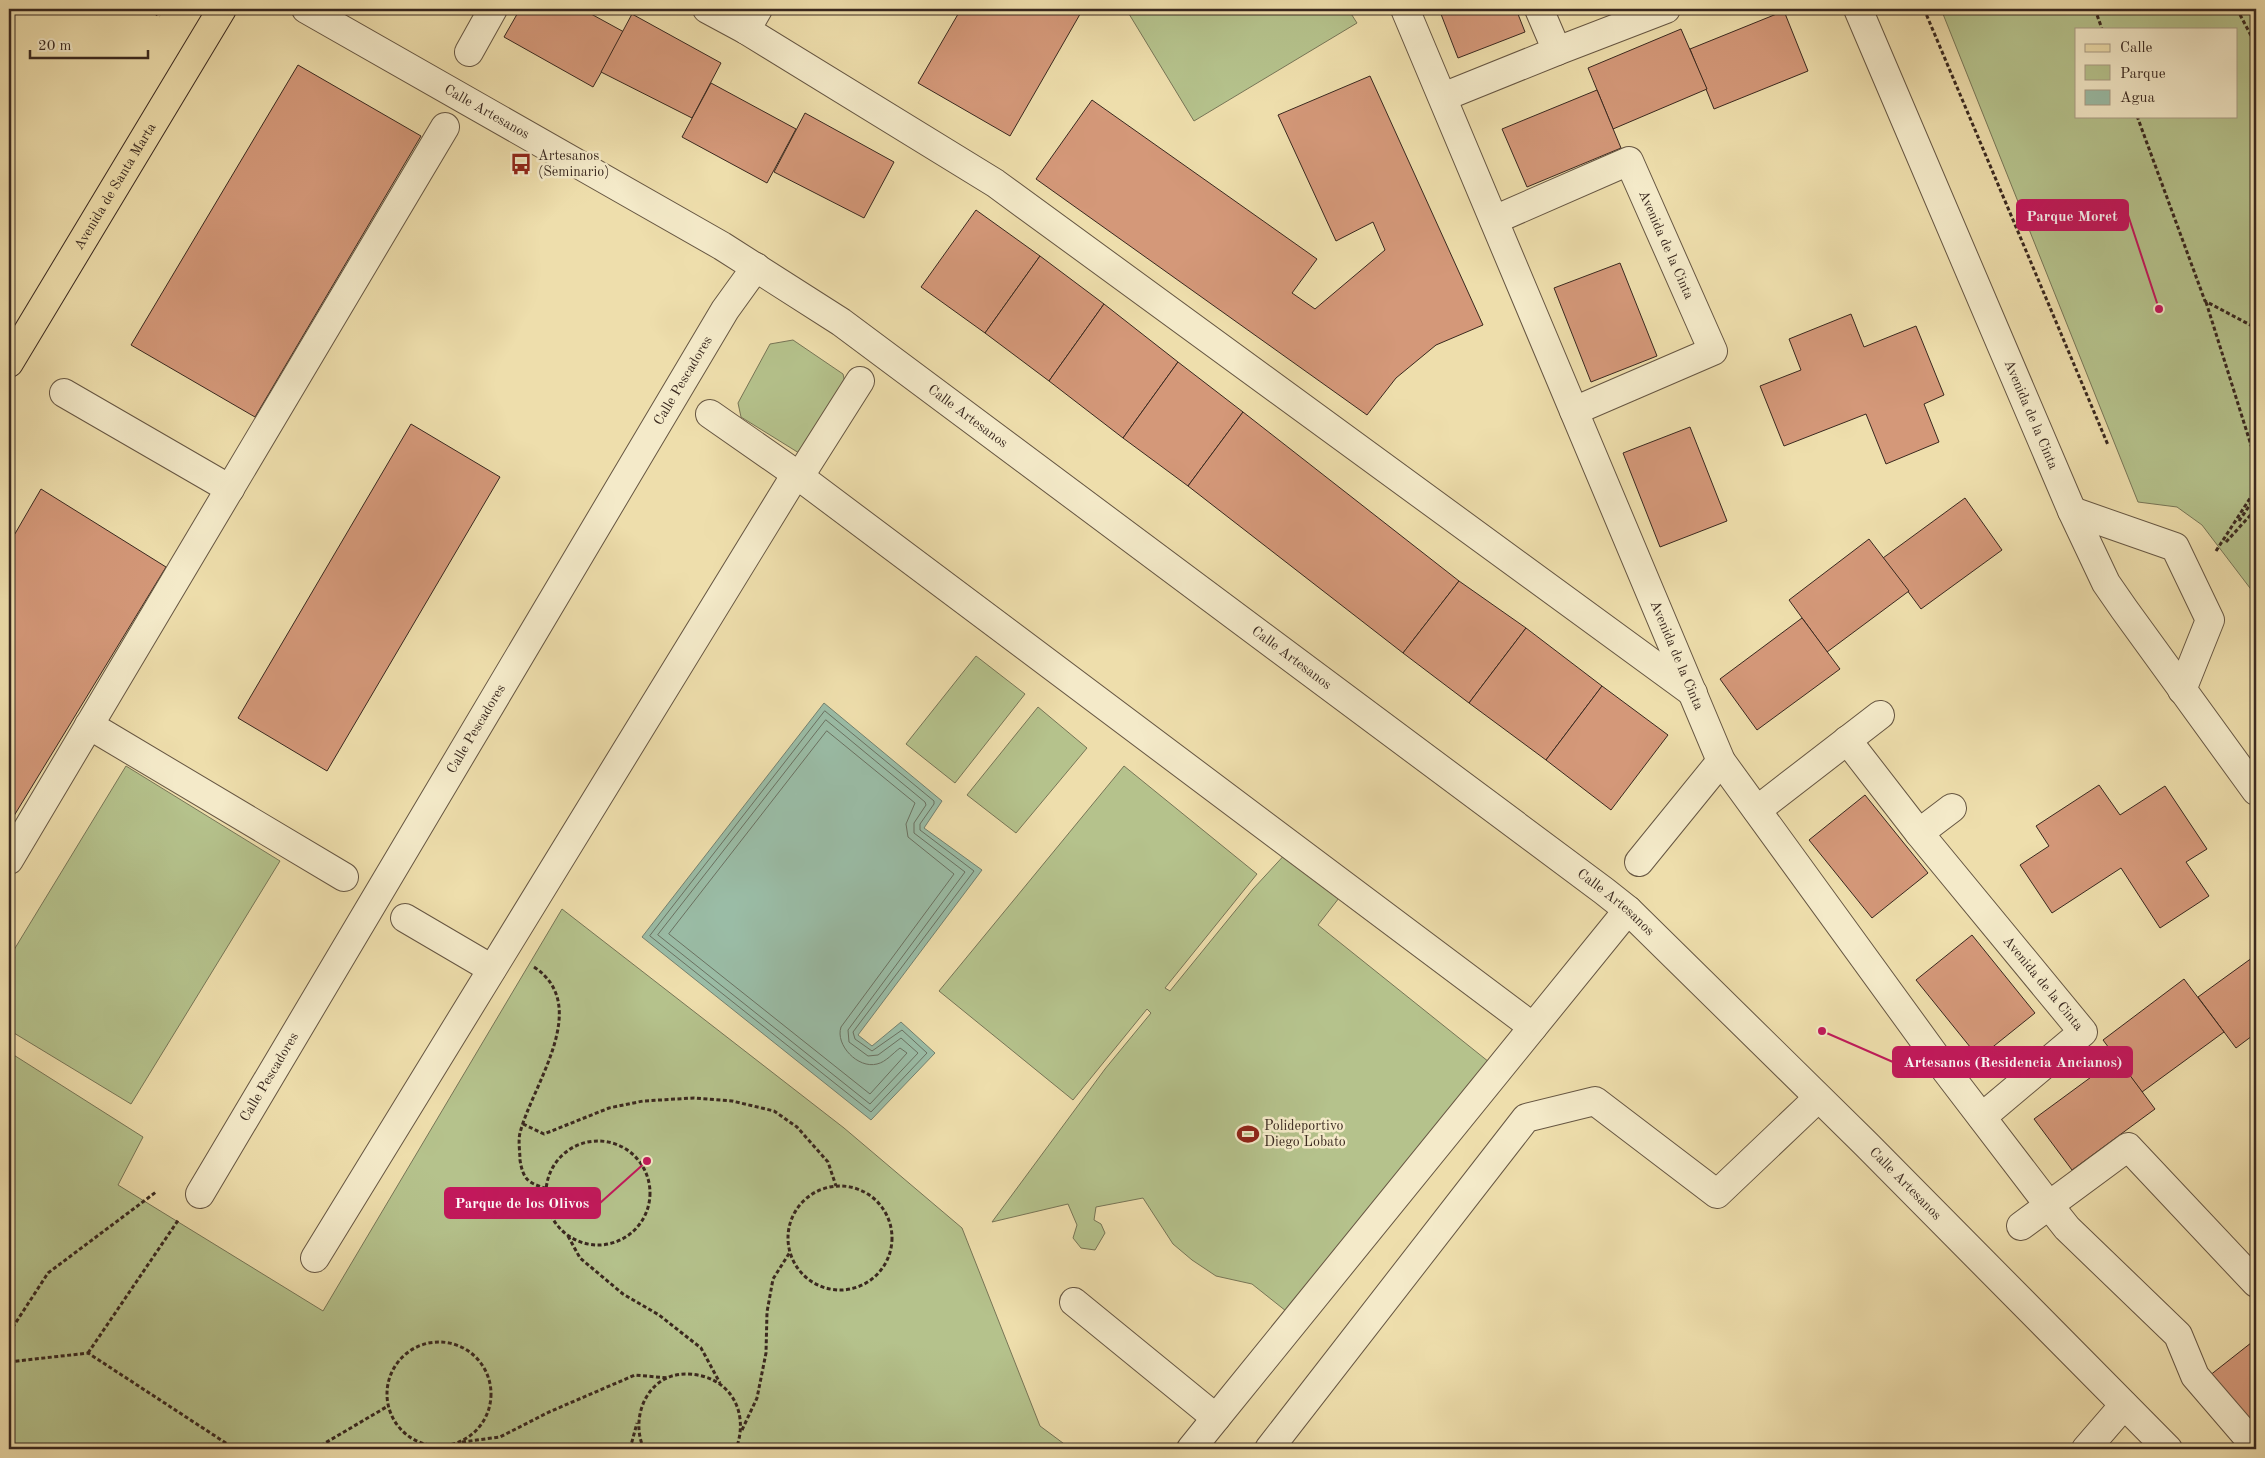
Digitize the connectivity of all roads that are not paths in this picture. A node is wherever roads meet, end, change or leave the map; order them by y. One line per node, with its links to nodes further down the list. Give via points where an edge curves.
1 (222, 9): 16 (main road, Avenida de Santa Marta)
2 (306, 9): 15 (street, Calle Artesanos)
3 (493, 9): 11 (street)
4 (707, 9): 9 (street)
5 (1406, 9): 12 (street, Avenida de la Cinta)
6 (1539, 9): 10 (street)
7 (1666, 9): 10 (street)
8 (1858, 9): 23 (street, Avenida de la Cinta)
9 (752, 19): 25 (street, via 995,183)
10 (1557, 51): 12 (street)
11 (469, 52)
12 (1443, 97): 14 (street, Avenida de la Cinta)
13 (445, 127): 22 (street)
14 (1494, 220): 19 (street, Avenida de la Cinta); 19 (street, Avenida de la Cinta, via 1629,161 1713,351)
15 (756, 267): 37 (street, Calle Artesanos, via 849,328); 43 (street, Calle Pescadores, via 725,310)
16 (9, 363)
17 (860, 381): 21 (street, via 803,471)
18 (64, 393): 22 (street)
19 (1574, 411): 25 (street, Avenida de la Cinta)
20 (710, 414): 21 (street)
21 (796, 474): 39 (street); 40 (street)
22 (230, 489): 27 (street)
23 (2072, 511): 24 (street, Avenida de la Cinta, via 2106,582); 24 (street, via 2175,547 2210,620)
24 (2182, 690): 30 (street, Avenida de la Cinta)
25 (1693, 693): 29 (street, Avenida de la Cinta)
26 (1880, 715): 28 (street)
27 (89, 725): 34 (street); 36 (street)
28 (1848, 740): 32 (street); 33 (street, Avenida de la Cinta)
29 (1721, 761): 32 (street, Avenida de la Cinta); 35 (street)
30 (2256, 790)
31 (1952, 808): 33 (street)
32 (1757, 810): 42 (street, Avenida de la Cinta)
33 (1919, 833): 42 (street, Avenida de la Cinta, via 2082,1032)
34 (9, 860)
35 (1639, 862)
36 (344, 878)
37 (1628, 910): 40 (street); 41 (street, Calle Artesanos)
38 (404, 918): 39 (street)
39 (498, 958): 46 (street)
40 (1532, 1027): 50 (street)
41 (1818, 1098): 49 (street, Calle Artesanos); 53 (street, via 1717,1194 1595,1101 1526,1118)
42 (1982, 1118): 44 (street, Avenida de la Cinta)
43 (200, 1194)
44 (2048, 1204): 45 (street); 47 (street, via 2128,1147); 51 (street, Avenida de la Cinta, via 2067,1228 2178,1335 2194,1376)
45 (2022, 1226)
46 (315, 1258)
47 (2256, 1283)
48 (1074, 1302): 50 (street)
49 (2124, 1405): 54 (street); 55 (street, Calle Artesanos)
50 (1216, 1418): 52 (street)
51 (2256, 1447)
52 (1191, 1449)
53 (1269, 1449)
54 (2086, 1449)
55 (2168, 1449)

